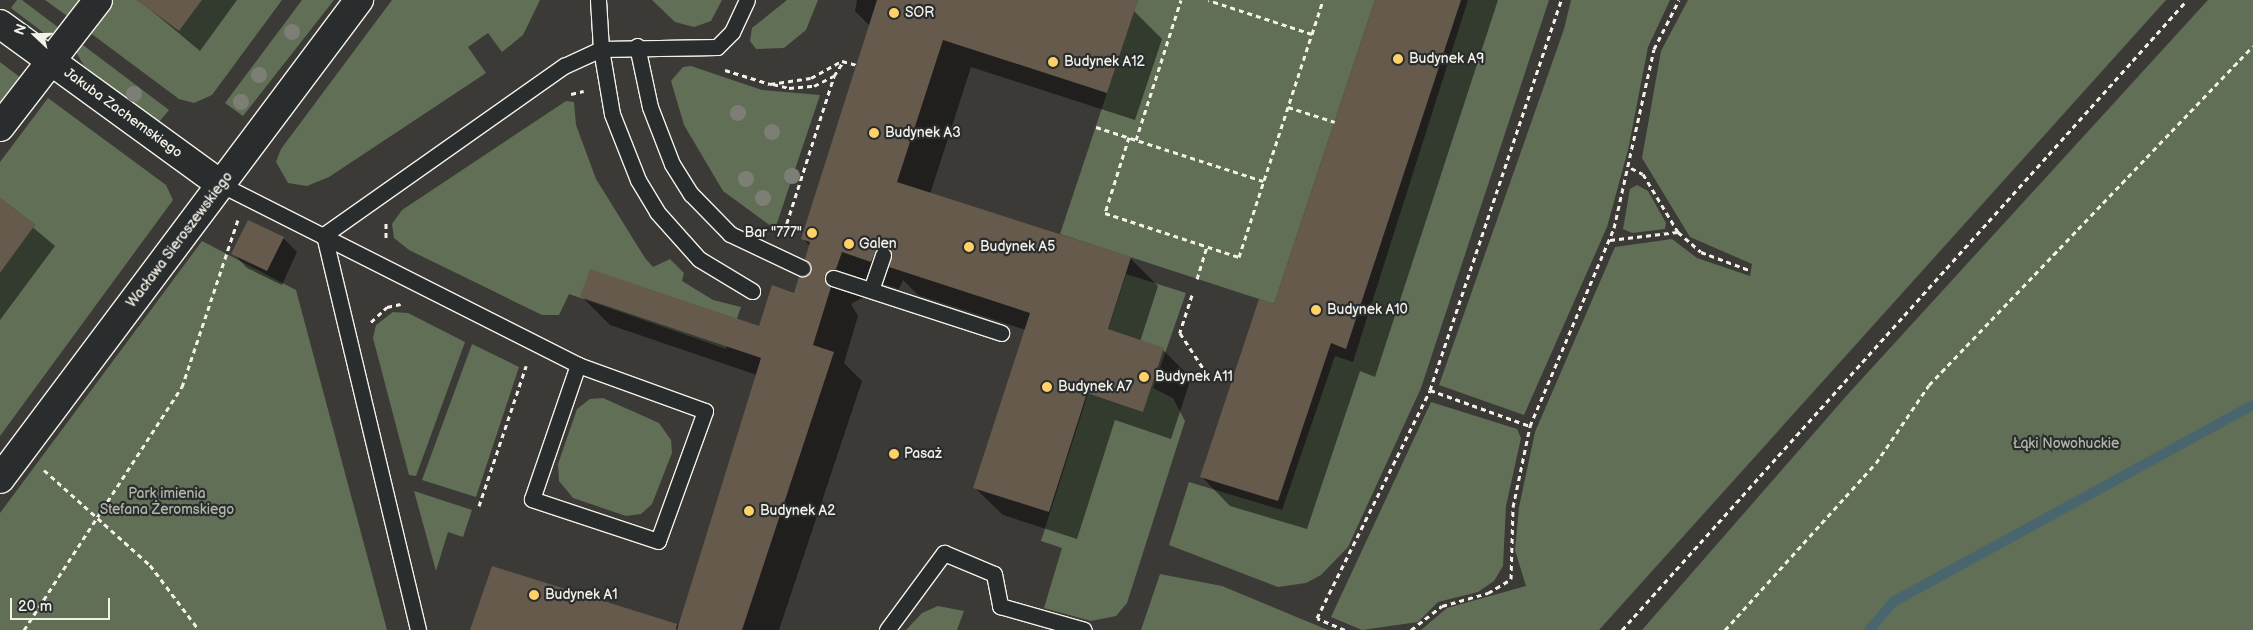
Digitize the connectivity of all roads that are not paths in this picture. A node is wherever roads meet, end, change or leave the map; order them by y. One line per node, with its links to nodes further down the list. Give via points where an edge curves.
1 (98, 0): 8 (street)
2 (359, 0): 10 (street, Wacława Sieroszewskiego)
3 (598, 0): 7 (lane)
4 (748, 0): 6 (lane, via 732,32 717,47)
5 (0, 24): 8 (street, Jakuba Zachemskiego)
6 (637, 46): 7 (lane); 13 (lane, via 650,107 672,164 691,194 730,234)
7 (601, 49): 11 (lane, via 564,66); 16 (lane, via 612,114 638,180 657,212 699,259)
8 (51, 62): 9 (street); 10 (street, Jakuba Zachemskiego)
9 (0, 128)
10 (222, 185): 11 (lane); 19 (street, Wacława Sieroszewskiego)
11 (324, 235): 18 (lane); 20 (lane)
12 (883, 255): 15 (lane)
13 (802, 268)
14 (833, 278): 15 (lane)
15 (871, 290): 17 (lane)
16 (752, 291)
17 (1001, 333)
18 (578, 365): 18 (lane, via 705,411 658,541 532,499)
19 (0, 479)
20 (418, 630)
21 (887, 630): 22 (lane, via 944,553 994,574 1000,606)
22 (1084, 630)

